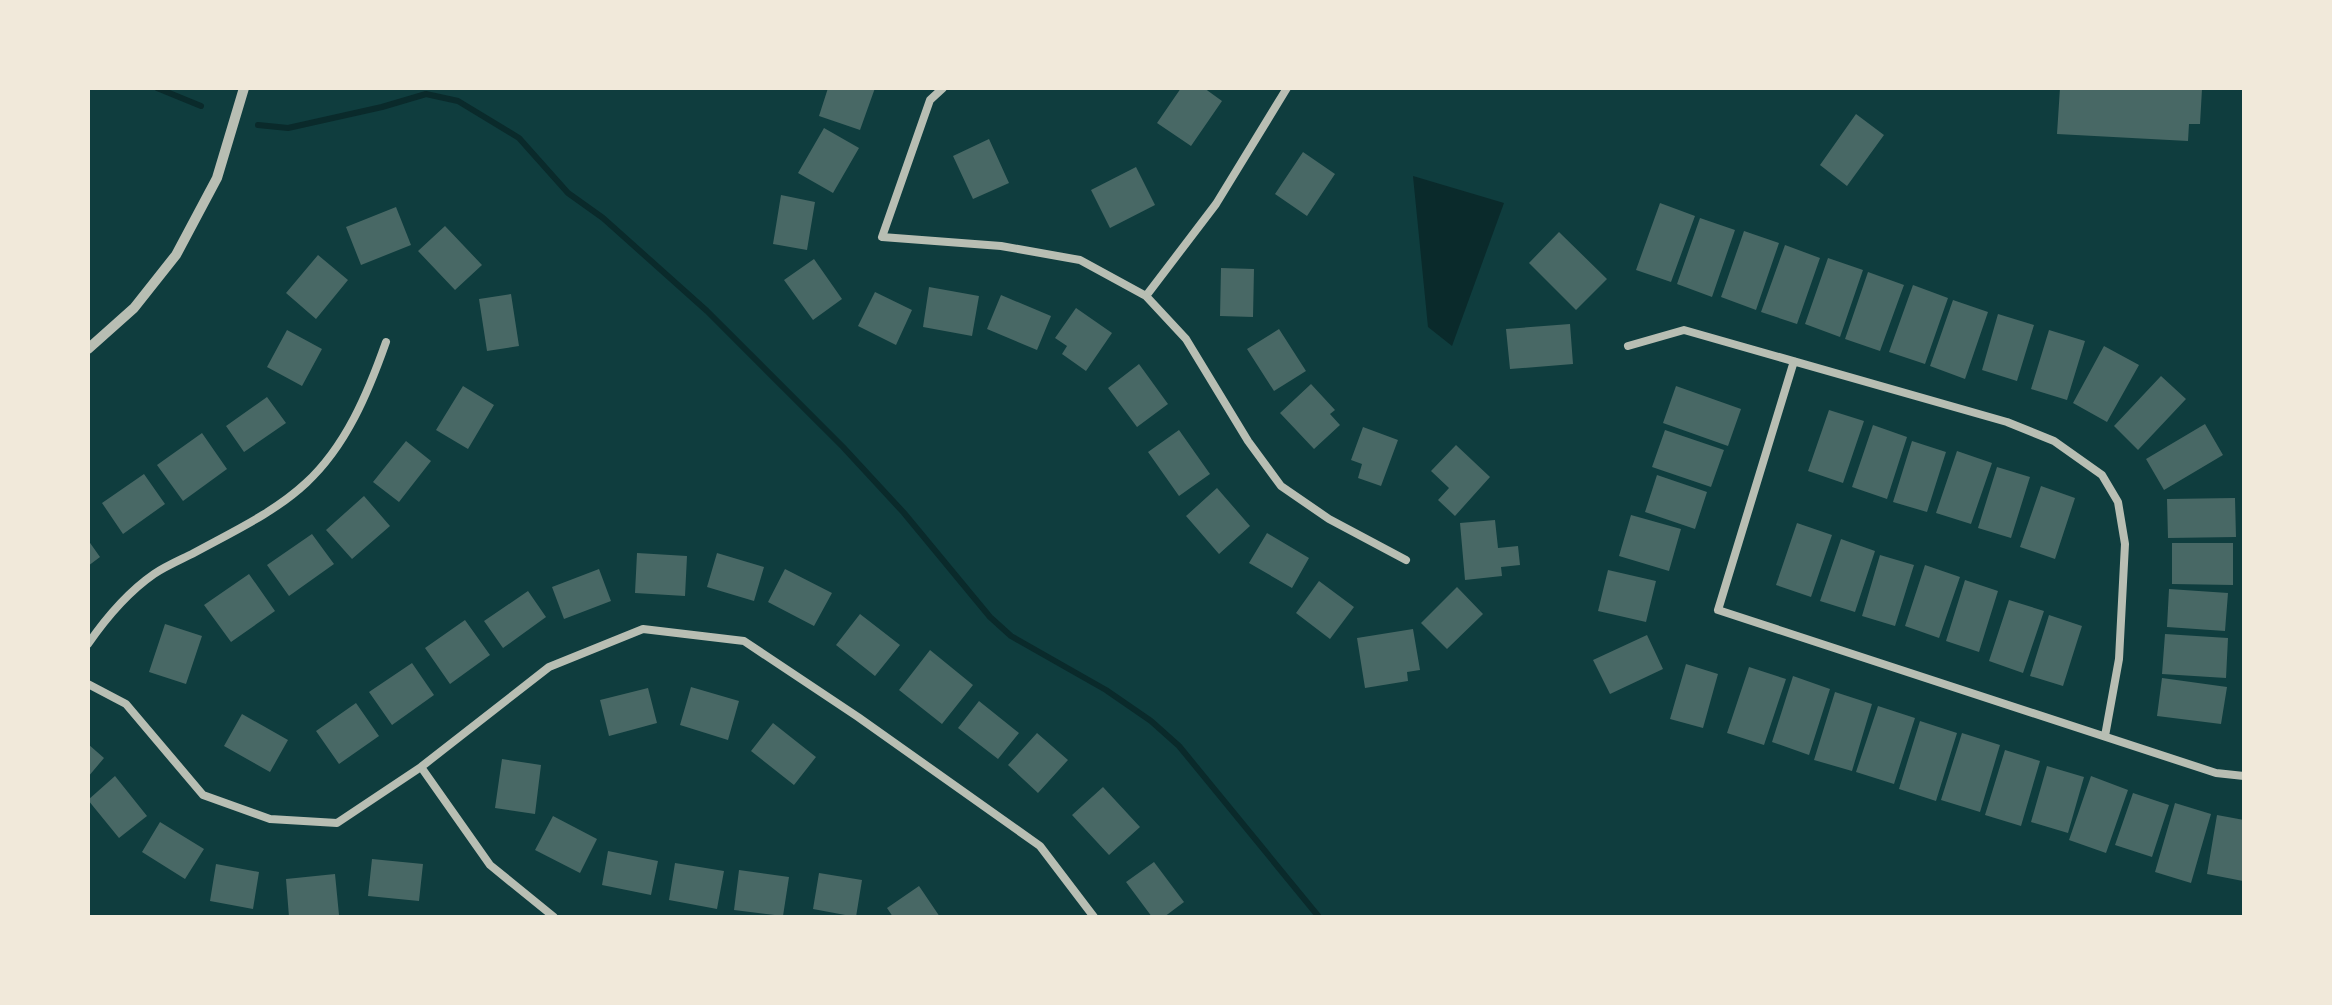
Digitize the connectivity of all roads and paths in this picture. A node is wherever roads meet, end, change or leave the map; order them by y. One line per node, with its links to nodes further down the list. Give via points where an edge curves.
1 (244, 88): 7 (street, via 217,178 176,255 134,308)
2 (943, 88): 4 (street, via 930,100 882,237 1001,246 1080,260)
3 (1287, 88): 4 (street, via 1216,204)
4 (1146, 296): 9 (street, via 1186,339 1281,486)
5 (386, 342): 10 (street, via 371,385 322,468 267,511 153,574 107,616)
6 (1628, 346): 8 (street, via 1684,330)
7 (88, 349)
8 (1794, 361): 12 (street, via 2007,422 2054,441 2102,475 2118,502 2125,544 2119,659); 12 (street, via 1718,610)
9 (1406, 560)
10 (88, 644)
11 (88, 684): 13 (street, via 126,704 203,795 270,819 337,823)
12 (2105, 736): 14 (street, via 2216,773)
13 (421, 767): 15 (street, via 490,865); 16 (street, via 549,667 643,629 744,641 1040,846)
14 (2244, 776)
15 (554, 917)
16 (1094, 917)

